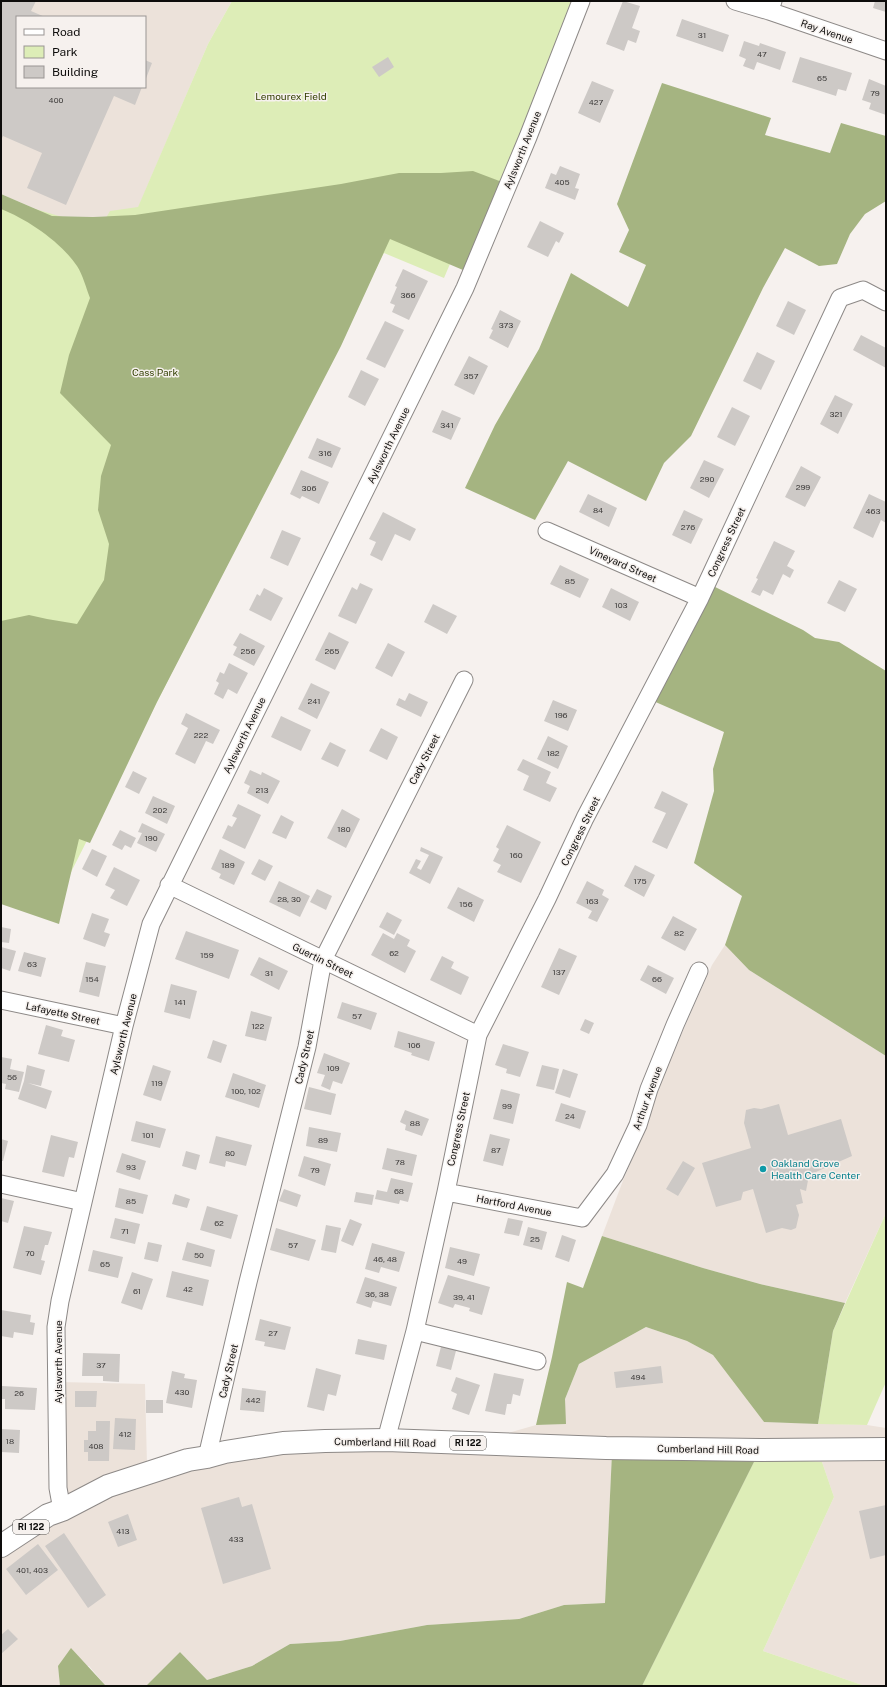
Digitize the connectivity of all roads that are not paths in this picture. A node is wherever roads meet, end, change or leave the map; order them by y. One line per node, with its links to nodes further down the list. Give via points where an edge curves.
1 (581, 1): 9 (street, Aylsworth Avenue, via 465,288)
2 (735, 1): 3 (street, Ray Avenue)
3 (771, 6): 4 (street, Ray Avenue)
4 (886, 51)
5 (886, 302): 7 (street, Congress Street, via 863,290 840,298)
6 (547, 531): 7 (street, Vineyard Street)
7 (700, 598): 14 (street, Congress Street, via 585,818)
8 (464, 680): 10 (street, Cady Street)
9 (169, 885): 10 (street, Guertin Street); 13 (street, Aylsworth Avenue, via 151,924)
10 (323, 960): 14 (street, Guertin Street); 23 (street, Cady Street, via 307,1047 248,1282)
11 (699, 970): 18 (street, Arthur Avenue, via 649,1089 638,1125 615,1174)
12 (1, 1000): 13 (street, Lafayette Street)
13 (124, 1026): 17 (street, Aylsworth Avenue)
14 (478, 1035): 16 (street, Congress Street)
15 (1, 1184): 17 (street)
16 (446, 1192): 18 (street, Hartford Avenue); 19 (street, Congress Street)
17 (83, 1202): 24 (street, Aylsworth Avenue, via 56,1327 58,1488)
18 (582, 1218)
19 (415, 1331): 20 (street); 21 (street, Congress Street)
20 (537, 1361)
21 (386, 1440): 22 (main road, Cumberland Hill Road / RI 122, via 606,1448); 23 (main road, Cumberland Hill Road / RI 122, via 283,1444 225,1452)
22 (886, 1449)
23 (208, 1457): 24 (main road, Cumberland Hill Road / RI 122, via 188,1460 108,1486)
24 (62, 1510): 25 (main road, Cumberland Hill Road / RI 122, via 48,1515)
25 (1, 1546)

